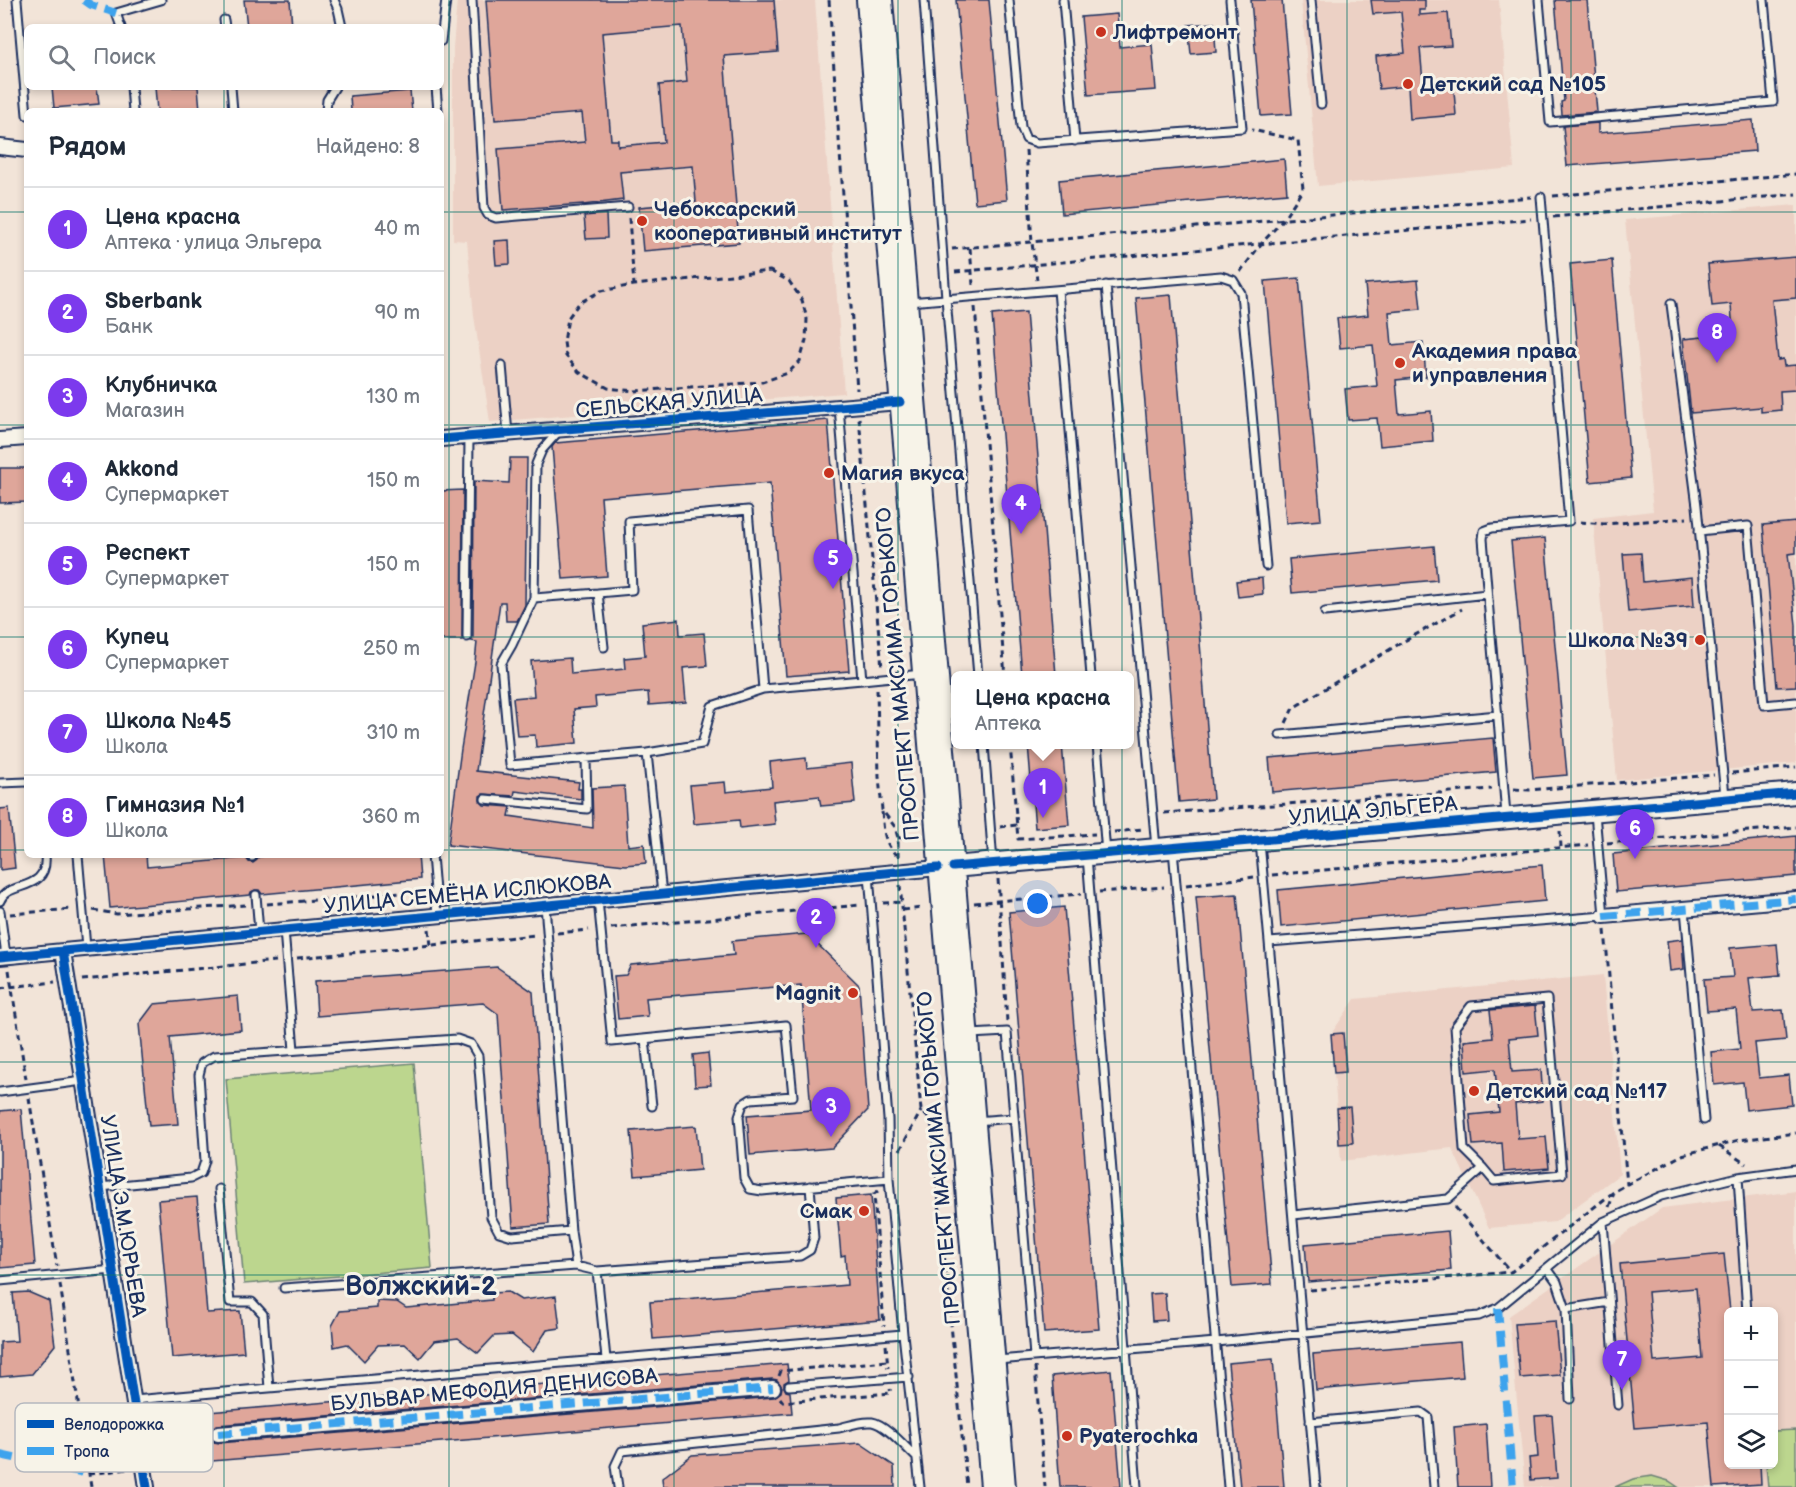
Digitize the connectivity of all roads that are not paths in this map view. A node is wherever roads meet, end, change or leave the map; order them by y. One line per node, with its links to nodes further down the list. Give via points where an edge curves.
1 (17, 0): 18 (lane)
2 (161, 0): 15 (lane, via 116,13)
3 (334, 0): 16 (lane)
4 (446, 0): 17 (lane)
5 (472, 0): 34 (lane, via 484,208 488,215 496,218)
6 (867, 0): 38 (main road, ПРОСПЕКТ МАКСИМА ГОРЬКОГО)
7 (882, 0): 38 (main road, ПРОСПЕКТ МАКСИМА ГОРЬКОГО)
8 (924, 0): 37 (lane)
9 (1009, 0): 30 (lane, via 1021,127 1026,139 1037,143)
10 (1064, 0): 30 (lane)
11 (1230, 0): 30 (lane, via 1242,128)
12 (1311, 0): 24 (lane)
13 (1539, 0): 14 (lane, via 1550,122 1773,102)
14 (1764, 0)
15 (120, 24)
16 (341, 24)
17 (443, 24)
18 (24, 80)
19 (25, 90): 25 (lane)
20 (131, 90): 26 (lane)
21 (231, 90): 27 (lane)
22 (333, 90): 28 (lane)
23 (436, 90): 29 (lane)
24 (1321, 104)
25 (26, 108)
26 (133, 108)
27 (233, 108)
28 (326, 108)
29 (438, 108)
30 (1075, 141)
31 (0, 147): 32 (street)
32 (24, 150)
33 (1540, 197): 52 (lane, via 1569,521 1484,531)
34 (628, 207)
35 (1106, 285): 36 (lane); 50 (lane, via 1221,276 1233,280 1241,293); 77 (lane)
36 (1058, 290): 37 (lane); 58 (lane)
37 (946, 298): 38 (lane); 57 (lane)
38 (899, 303): 41 (main road, ПРОСПЕКТ МАКСИМА ГОРЬКОГО)
39 (1671, 304): 49 (lane)
40 (502, 364): 44 (lane)
41 (907, 401): 42 (street, СЕЛЬСКАЯ УЛИЦА); 59 (main road, ПРОСПЕКТ МАКСИМА ГОРЬКОГО); 82 (main road, ПРОСПЕКТ МАКСИМА ГОРЬКОГО)
42 (839, 407): 43 (street, СЕЛЬСКАЯ УЛИЦА); 60 (lane)
43 (560, 430): 44 (street, СЕЛЬСКАЯ УЛИЦА); 53 (lane, via 542,450 536,464)
44 (508, 434): 45 (street, СЕЛЬСКАЯ УЛИЦА)
45 (469, 437): 47 (street, СЕЛЬСКАЯ УЛИЦА); 55 (lane)
46 (24, 438): 48 (street)
47 (444, 439)
48 (0, 440)
49 (1699, 531): 62 (lane, via 1748,526 1764,705); 73 (lane)
50 (1266, 566)
51 (598, 593): 53 (lane); 56 (lane); 61 (lane, via 632,590 629,521 748,510)
52 (1487, 594): 54 (lane); 63 (lane)
53 (534, 598): 68 (lane, via 501,664 510,765)
54 (1325, 612)
55 (467, 637)
56 (604, 647)
57 (978, 671)
58 (1091, 671)
59 (922, 674): 60 (lane); 82 (main road, ПРОСПЕКТ МАКСИМА ГОРЬКОГО)
60 (862, 680): 61 (lane)
61 (763, 689): 67 (lane, via 712,705 702,744)
62 (1796, 702)
63 (1498, 715): 64 (lane); 75 (lane)
64 (1280, 735)
65 (984, 749): 83 (lane)
66 (1097, 749): 78 (lane)
67 (647, 753): 68 (lane); 85 (lane)
68 (586, 758): 72 (lane, via 587,809)
69 (24, 782): 70 (lane)
70 (0, 783)
71 (1796, 793): 73 (main road, УЛИЦА ЭЛЬГЕРА)
72 (485, 799)
73 (1725, 799): 74 (main road, УЛИЦА ЭЛЬГЕРА)
74 (1594, 810): 75 (main road, УЛИЦА ЭЛЬГЕРА); 94 (lane)
75 (1506, 818): 76 (main road, УЛИЦА ЭЛЬГЕРА)
76 (1260, 839): 77 (main road, УЛИЦА ЭЛЬГЕРА); 97 (lane)
77 (1164, 848): 78 (main road, УЛИЦА ЭЛЬГЕРА); 131 (lane)
78 (1097, 854): 83 (main road, УЛИЦА ЭЛЬГЕРА); 132 (lane)
79 (45, 858): 89 (lane, via 43,871 36,880 8,891)
80 (78, 858): 98 (lane)
81 (432, 858): 93 (lane)
82 (945, 867): 83 (main road, УЛИЦА ЭЛЬГЕРА); 84 (street, УЛИЦА СЕМЁНА ИСЛЮКОВА); 101 (main road, ПРОСПЕКТ МАКСИМА ГОРЬКОГО); 135 (main road, ПРОСПЕКТ МАКСИМА ГОРЬКОГО)
83 (995, 867)
84 (869, 874): 85 (street, УЛИЦА СЕМЁНА ИСЛЮКОВА); 113 (lane)
85 (662, 894): 88 (street, УЛИЦА СЕМЁНА ИСЛЮКОВА)
86 (256, 895): 96 (lane)
87 (1796, 899): 91 (street)
88 (598, 900): 90 (street, УЛИЦА СЕМЁНА ИСЛЮКОВА); 102 (lane, via 612,1042)
89 (0, 901)
90 (545, 905): 93 (street, УЛИЦА СЕМЁНА ИСЛЮКОВА); 119 (lane)
91 (1685, 909): 94 (street); 108 (lane)
92 (0, 913): 100 (lane)
93 (437, 915): 95 (street, УЛИЦА СЕМЁНА ИСЛЮКОВА)
94 (1604, 916): 97 (lane)
95 (284, 930): 96 (street, УЛИЦА СЕМЁНА ИСЛЮКОВА); 103 (lane)
96 (259, 932): 98 (street, УЛИЦА СЕМЁНА ИСЛЮКОВА)
97 (1269, 942): 117 (lane)
98 (86, 948): 99 (street, УЛИЦА СЕМЁНА ИСЛЮКОВА)
99 (63, 951): 100 (street, УЛИЦА СЕМЁНА ИСЛЮКОВА); 104 (street, УЛИЦА Э.М.ЮРЬЕВА)
100 (3, 956)
101 (967, 1035): 107 (lane, via 1007,1032); 109 (main road, ПРОСПЕКТ МАКСИМА ГОРЬКОГО)
102 (645, 1039): 106 (lane); 114 (lane, via 786,1025 793,1096 751,1099 743,1104 739,1116 744,1178 750,1189 762,1191)
103 (294, 1050): 115 (lane, via 214,1056 202,1063 199,1075 205,1161 201,1173 191,1178); 119 (lane, via 457,1039 471,1044 478,1056 491,1216 499,1232 512,1236)
104 (83, 1081): 105 (lane); 115 (street, УЛИЦА Э.М.ЮРЬЕВА)
105 (0, 1092)
106 (652, 1106)
107 (1014, 1118): 109 (lane); 133 (lane)
108 (1704, 1120)
109 (974, 1121): 135 (main road, ПРОСПЕКТ МАКСИМА ГОРЬКОГО)
110 (1483, 1168): 110 (lane, via 1464,1149 1455,1028 1471,1006 1547,999 1562,1174 1494,1181); 117 (lane, via 1448,1198)
111 (1796, 1169): 112 (lane)
112 (1738, 1177): 118 (lane, via 1661,1196); 127 (lane)
113 (889, 1179): 114 (lane); 130 (lane)
114 (810, 1186): 123 (lane, via 814,1238 810,1250 800,1256)
115 (100, 1187): 122 (street, УЛИЦА Э.М.ЮРЬЕВА)
116 (219, 1189): 138 (lane, via 230,1302 252,1302 263,1314)
117 (1293, 1215): 129 (lane)
118 (1603, 1222): 121 (lane); 126 (lane)
119 (571, 1231): 120 (lane)
120 (576, 1266): 123 (lane); 125 (lane)
121 (1547, 1268): 128 (lane, via 1557,1282); 129 (lane, via 1498,1308 1479,1316)
122 (113, 1270): 124 (lane); 141 (street, УЛИЦА Э.М.ЮРЬЕВА)
123 (597, 1271): 134 (lane)
124 (0, 1281)
125 (284, 1288)
126 (1609, 1302): 128 (lane); 143 (lane)
127 (1747, 1307)
128 (1566, 1309): 140 (lane)
129 (1303, 1332): 131 (lane); 144 (lane)
130 (903, 1334): 134 (lane); 136 (lane)
131 (1216, 1342): 132 (lane); 154 (lane)
132 (1126, 1349): 133 (lane); 153 (lane)
133 (1034, 1356): 135 (lane)
134 (606, 1359): 138 (lane)
135 (987, 1361): 151 (main road, ПРОСПЕКТ МАКСИМА ГОРЬКОГО); 152 (main road, ПРОСПЕКТ МАКСИМА ГОРЬКОГО)
136 (909, 1377): 137 (lane); 146 (lane)
137 (789, 1386)
138 (269, 1388): 141 (lane)
139 (773, 1388): 145 (street, БУЛЬВАР МЕФОДИЯ ДЕНИСОВА)
140 (1570, 1398)
141 (134, 1400): 142 (street, УЛИЦА Э.М.ЮРЬЕВА)
142 (134, 1403)
143 (1618, 1405)
144 (1310, 1422): 155 (lane); 156 (lane, via 1421,1412 1428,1417)
145 (218, 1434)
146 (917, 1459): 149 (lane, via 883,1426 874,1422 855,1423 839,1428 622,1451 615,1466); 150 (lane)
147 (145, 1472): 148 (street, УЛИЦА Э.М.ЮРЬЕВА)
148 (147, 1487)
149 (618, 1487)
150 (920, 1487)
151 (991, 1487)
152 (1005, 1487)
153 (1137, 1487)
154 (1228, 1487)
155 (1316, 1487)
156 (1434, 1487)

